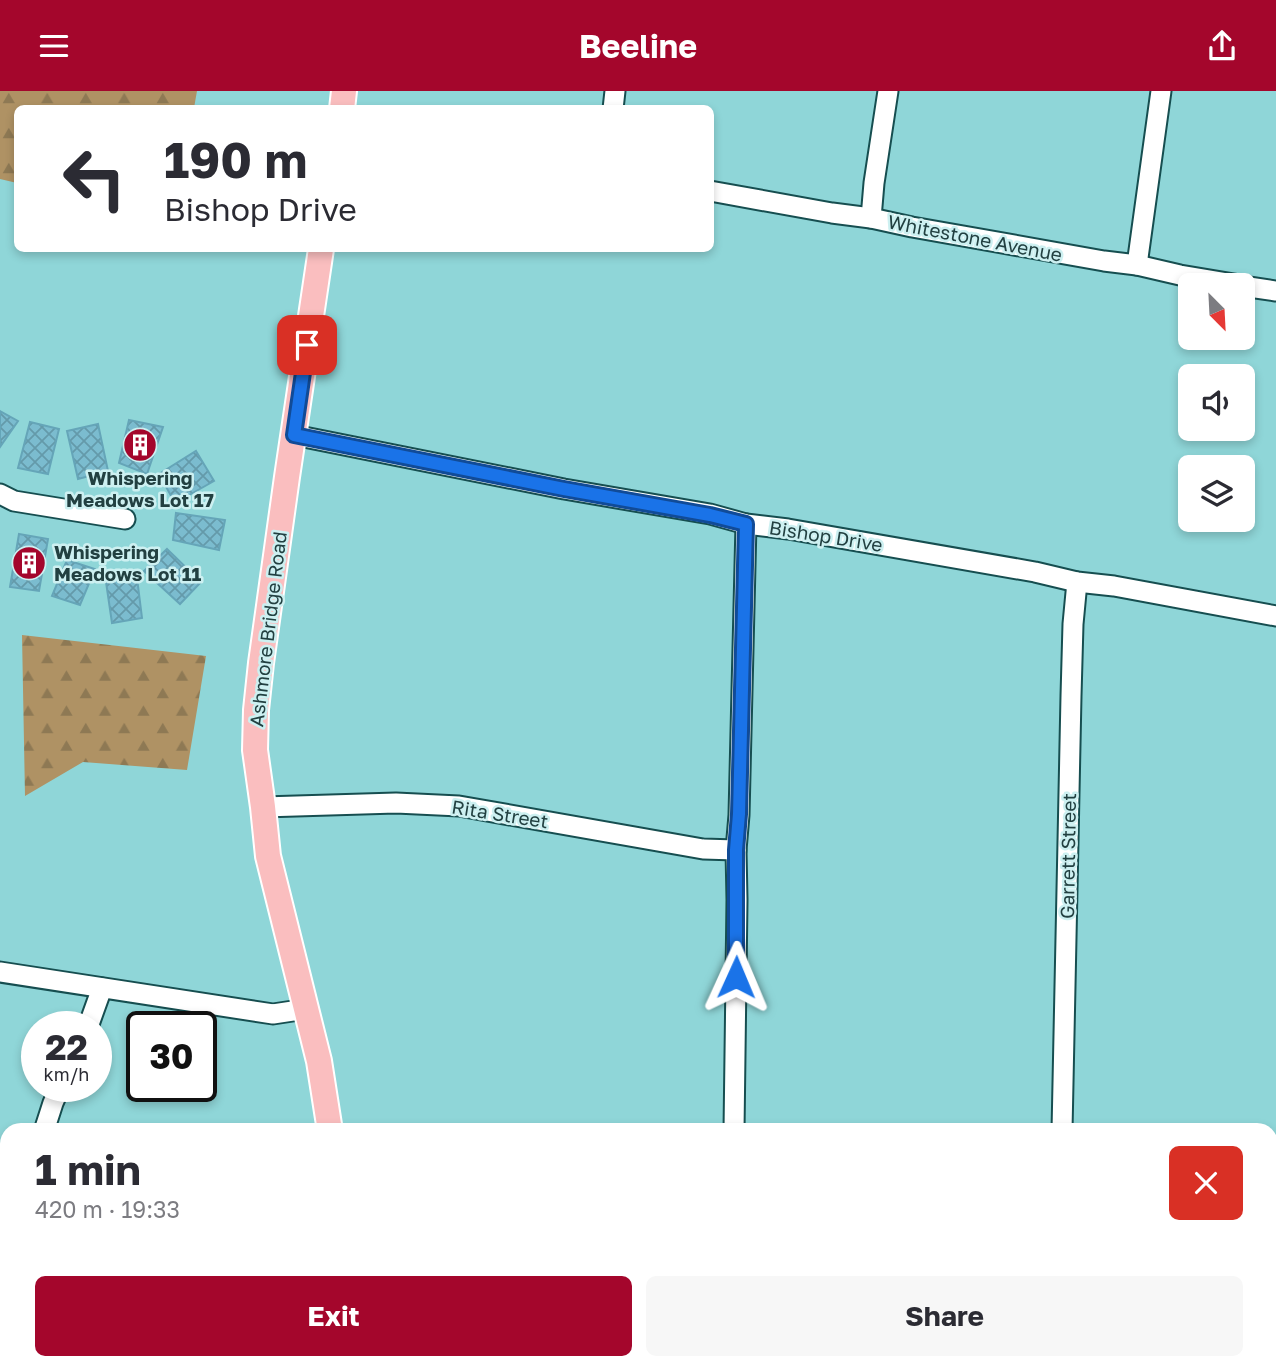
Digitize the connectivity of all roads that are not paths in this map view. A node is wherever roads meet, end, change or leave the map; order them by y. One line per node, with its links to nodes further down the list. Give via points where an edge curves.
1 (888, 91): 4 (street)
2 (1161, 91): 6 (street)
3 (714, 192): 4 (street, Whitestone Avenue)
4 (871, 218): 6 (street, Whitestone Avenue)
5 (321, 252): 10 (main road, Ashmore Bridge Road)
6 (1137, 265): 7 (street, Whitestone Avenue)
7 (1178, 273)
8 (1255, 288): 9 (street, Whitestone Avenue)
9 (1276, 292)
10 (294, 435): 13 (street, Bishop Drive); 16 (main road, Ashmore Bridge Road, via 256,710 255,750)
11 (0, 494): 12 (street, via 14,501)
12 (125, 519)
13 (746, 524): 14 (street, Bishop Drive); 17 (street)
14 (1077, 582): 15 (street, Bishop Drive); 26 (street, Garrett Street)
15 (1276, 616)
16 (263, 807): 17 (street, Rita Street, via 459,806 703,849); 20 (main road, Ashmore Bridge Road, via 268,856)
17 (736, 850): 25 (street)
18 (0, 972): 19 (street)
19 (102, 988): 20 (street, via 273,1014); 21 (street)
20 (306, 1009): 24 (main road, Ashmore Bridge Road)
21 (94, 1011)
22 (52, 1102): 23 (street)
23 (46, 1123)
24 (329, 1123)
25 (734, 1123)
26 (1062, 1123)

